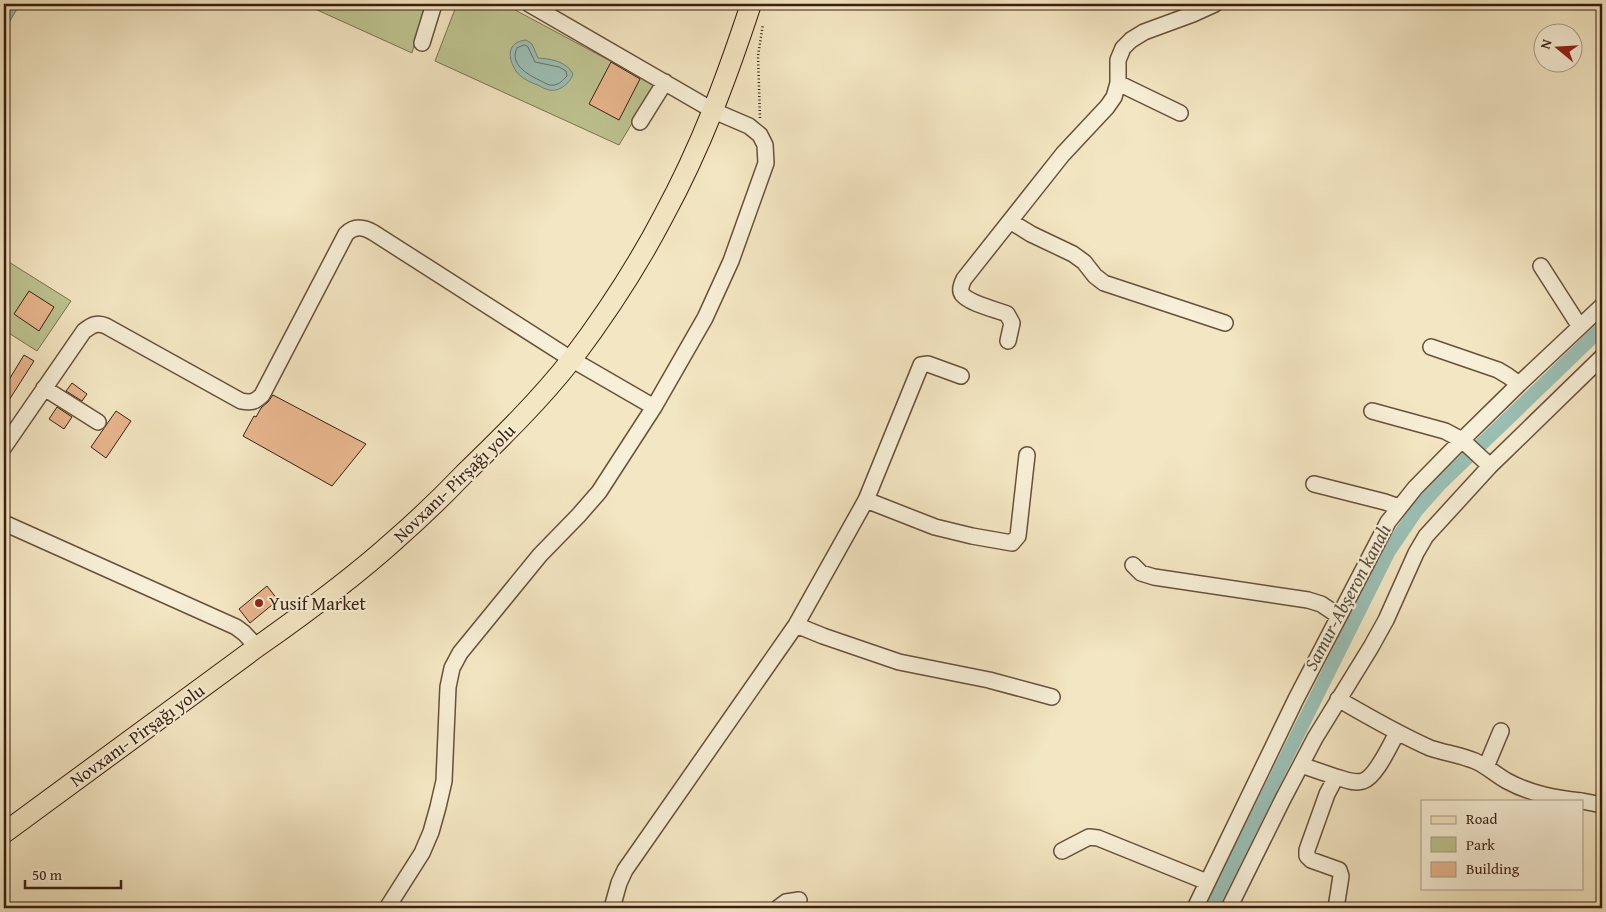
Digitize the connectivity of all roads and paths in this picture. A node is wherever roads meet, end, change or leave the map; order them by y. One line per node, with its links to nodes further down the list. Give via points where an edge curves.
1 (434, 4): 6 (street)
2 (529, 4): 7 (street)
3 (751, 4): 9 (main road, Novxanı- Pirşağı yolu)
4 (1215, 4): 8 (street, via 1131,40 1118,60)
5 (763, 20): 12 (path, via 758,56)
6 (422, 43)
7 (665, 82): 9 (street); 11 (street)
8 (1118, 83): 10 (street); 13 (street, via 1108,108 1063,154)
9 (714, 111): 12 (street, via 749,126); 21 (main road, Novxanı- Pirşağı yolu, via 664,216 616,295)
10 (1180, 114)
11 (640, 122)
12 (760, 135): 25 (street, via 765,145 766,163 731,262 705,318)
13 (1010, 221): 16 (street, via 1073,254 1104,283); 18 (street, via 964,278 960,289 962,295 970,300 1007,314 1012,323)
14 (1541, 266): 17 (street)
15 (1602, 306): 17 (street)
16 (1224, 323)
17 (1580, 327): 23 (street)
18 (1008, 341)
19 (1431, 347): 23 (street, via 1498,370)
20 (1602, 358): 31 (street)
21 (571, 360): 24 (street, via 374,233 359,227 346,234 256,401 241,401 99,323 84,331); 25 (street); 39 (main road, Novxanı- Pirşağı yolu, via 511,428 394,542 293,622)
22 (961, 376): 33 (street, via 928,364 921,365)
23 (1518, 384): 29 (street)
24 (44, 388): 27 (street); 28 (street)
25 (654, 407): 54 (street, via 600,492 540,555 460,653 452,668 448,687 444,781 438,807 422,853)
26 (1372, 411): 29 (street, via 1432,427)
27 (98, 422)
28 (6, 439)
29 (1462, 440): 31 (street); 34 (street)
30 (1027, 455): 33 (street, via 1018,536 1012,542 935,527)
31 (1490, 466): 41 (street, via 1426,536 1386,620)
32 (1314, 484): 34 (street)
33 (866, 500): 38 (street)
34 (1399, 507): 37 (street, via 1380,535)
35 (4, 522): 39 (street, via 236,626)
36 (1133, 565): 37 (street, via 1141,573 1154,577 1308,600)
37 (1339, 616): 52 (street)
38 (796, 625): 40 (street, via 900,662); 55 (street, via 626,870)
39 (256, 647): 50 (main road, Novxanı- Pirşağı yolu)
40 (1052, 697)
41 (1338, 699): 43 (street); 44 (street)
42 (1501, 731): 45 (street)
43 (1397, 733): 45 (street); 46 (street, via 1375,771 1365,781)
44 (1301, 765): 46 (street); 58 (street)
45 (1486, 767): 47 (street, via 1524,789)
46 (1336, 777): 59 (street, via 1327,794 1307,856 1339,870)
47 (1574, 800)
48 (1584, 801): 49 (street)
49 (1602, 805)
50 (4, 833)
51 (1062, 851): 52 (street, via 1089,837 1098,838)
52 (1208, 882): 57 (street)
53 (798, 900): 56 (street, via 786,902)
54 (387, 908)
55 (612, 908)
56 (778, 908)
57 (1195, 908)
58 (1229, 908)
59 (1336, 908)

